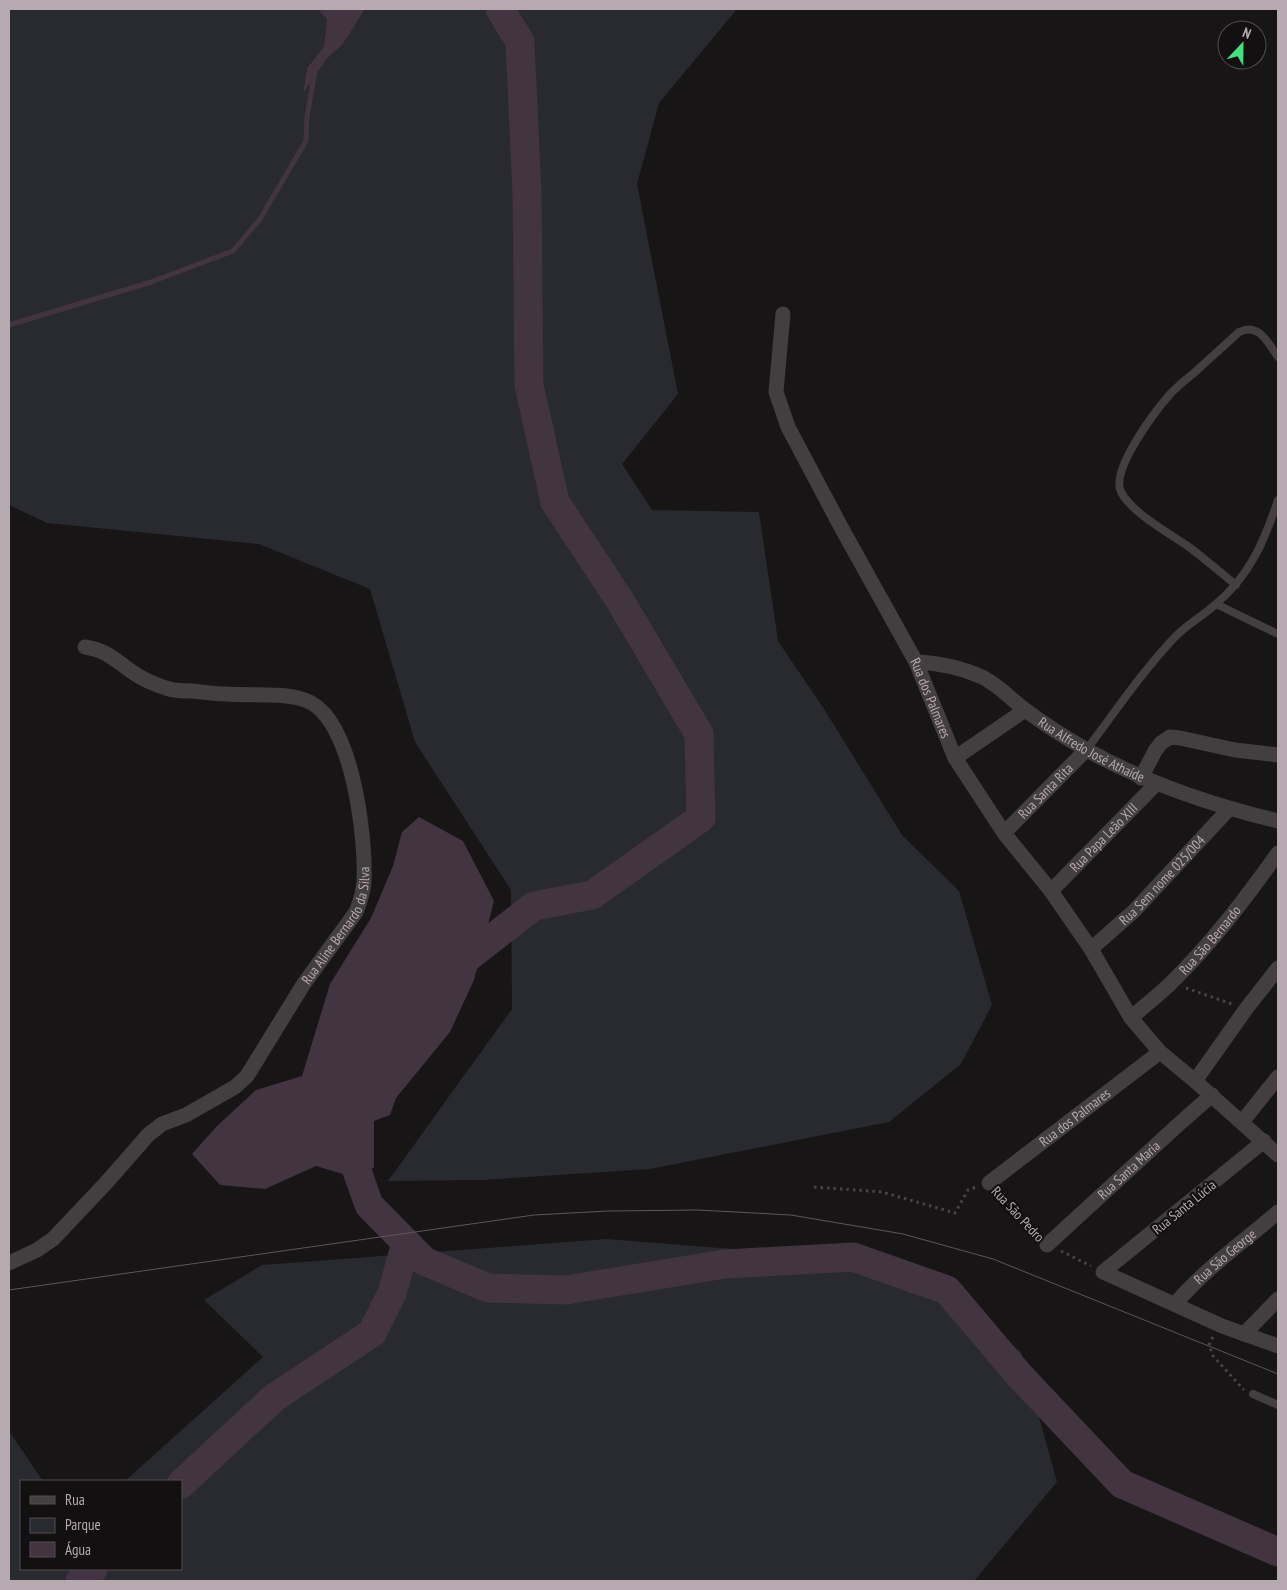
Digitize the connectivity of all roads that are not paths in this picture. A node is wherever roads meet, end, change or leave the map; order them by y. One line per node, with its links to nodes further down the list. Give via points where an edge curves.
1 (783, 314): 8 (street, Rua dos Palmares, via 776,392 779,405 841,527)
2 (1278, 357): 4 (lane, via 1261,333 1249,329 1239,332 1172,392 1140,435 1120,479 1121,492 1140,513)
3 (1278, 500): 4 (lane, via 1262,544)
4 (1236, 585): 5 (lane)
5 (1216, 604): 6 (lane); 10 (lane, via 1176,636)
6 (1278, 634)
7 (85, 647): 32 (street, Rua Aline Bernardo da Silva, via 100,650 151,682 170,689 283,696 305,700 319,708 330,720 350,767 364,848 364,883 356,912 303,986 247,1076 235,1087 186,1115 162,1124 148,1135 53,1239)
8 (916, 662): 9 (street, Rua Alfredo José Athaíde, via 962,668 990,683); 12 (street, Rua dos Palmares)
9 (1025, 710): 10 (street, Rua Alfredo José Athaíde); 12 (street)
10 (1086, 749): 13 (street, Rua Alfredo José Athaíde); 16 (street, Rua Santa Rita)
11 (1278, 756): 13 (street, Rua Papa Leão XIII, via 1170,737 1155,751)
12 (956, 758): 16 (street, Rua dos Palmares)
13 (1149, 781): 14 (street, Rua Alfredo José Athaíde); 18 (street, Rua Papa Leão XIII)
14 (1229, 809): 15 (street, Rua Alfredo José Athaíde); 19 (street, Rua Sem nome 025/004, via 1134,911)
15 (1278, 821)
16 (1004, 833): 18 (street, Rua dos Palmares)
17 (1278, 853): 21 (street, Rua São Bernardo, via 1216,934 1171,983)
18 (1051, 891): 19 (street, Rua dos Palmares)
19 (1091, 949): 21 (street, Rua dos Palmares)
20 (1278, 968): 24 (street)
21 (1131, 1018): 22 (street, Rua dos Palmares)
22 (1160, 1052): 24 (street, Rua dos Palmares); 29 (street, Rua dos Palmares)
23 (1278, 1077): 26 (street)
24 (1195, 1081): 25 (street, Rua dos Palmares)
25 (1212, 1095): 26 (street, Rua dos Palmares); 31 (street, Rua Santa Maria)
26 (1242, 1122): 27 (street, Rua dos Palmares)
27 (1264, 1141): 28 (street, Rua dos Palmares); 34 (street, Rua Santa Lúcia, via 1103,1272)
28 (1278, 1155)
29 (989, 1183)
30 (1278, 1212): 34 (street, Rua São George, via 1214,1264)
31 (1047, 1245)
32 (9, 1263)
33 (1278, 1299): 35 (street)
34 (1174, 1304): 35 (street)
35 (1244, 1334): 36 (street)
36 (1278, 1346)
37 (1253, 1394): 38 (lane)
38 (1278, 1405)

